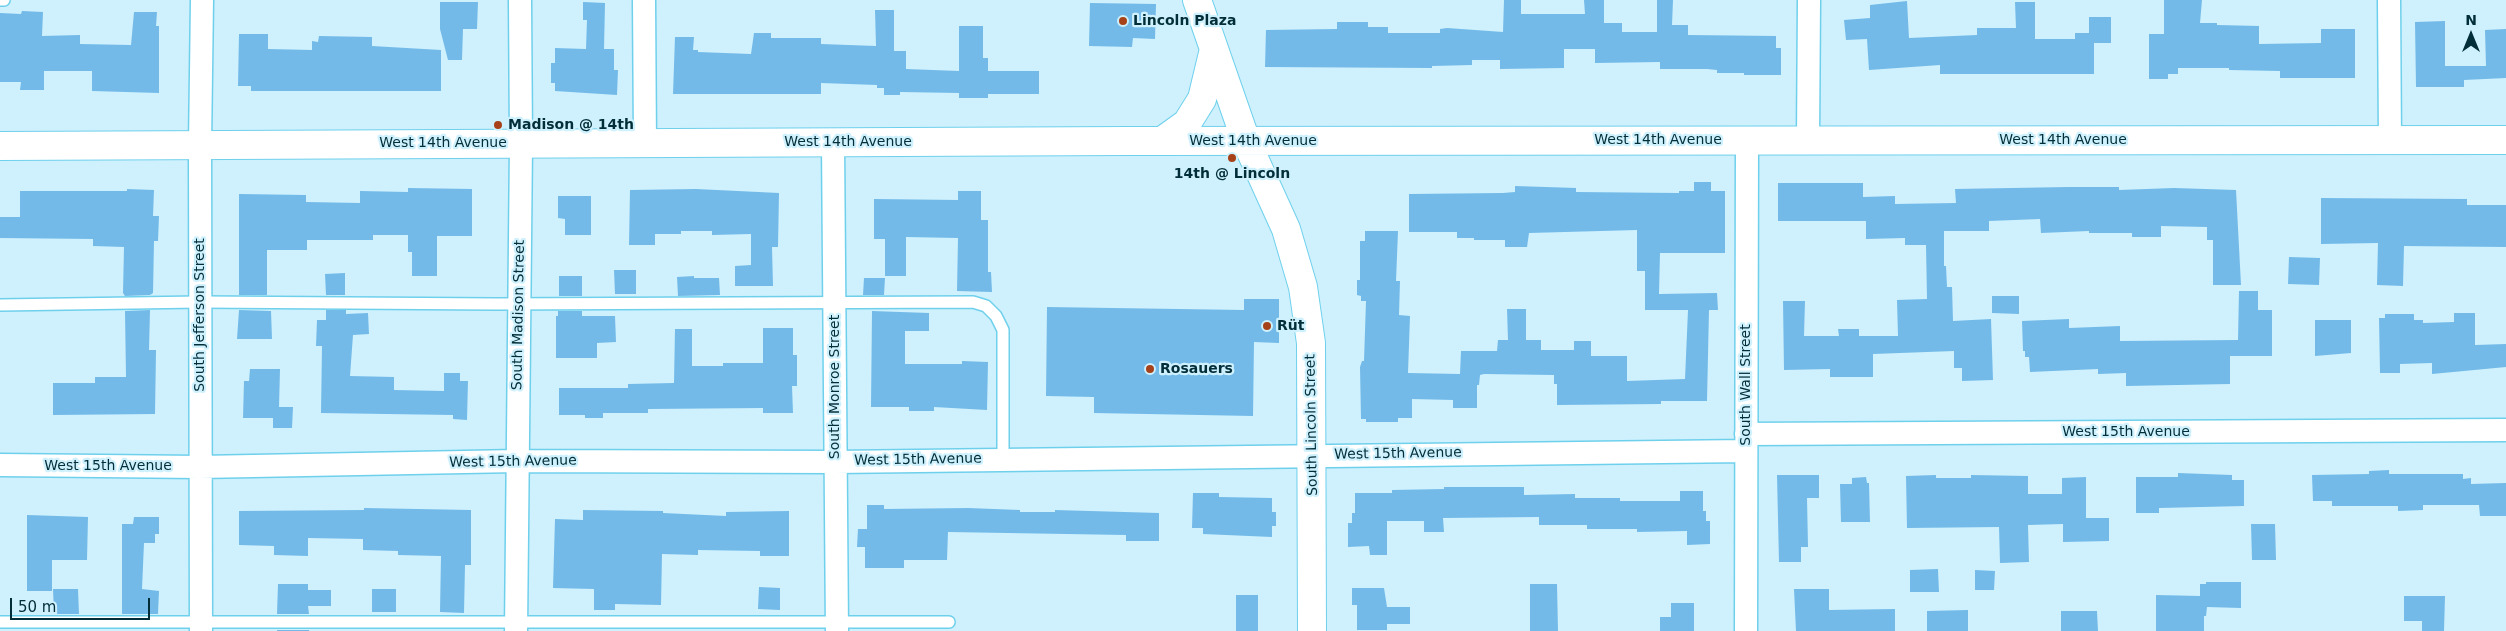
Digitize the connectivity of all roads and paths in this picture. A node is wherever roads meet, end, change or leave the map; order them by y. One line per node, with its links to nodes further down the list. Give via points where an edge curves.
1 (202, 0): 17 (street, South Jefferson Street)
2 (520, 0): 14 (street, South Madison Street)
3 (644, 0): 16 (street)
4 (1197, 0): 7 (street)
5 (1809, 0): 9 (street)
6 (2388, 0): 13 (street)
7 (1214, 48): 11 (street, via 1202,99 1187,123); 12 (street)
8 (1747, 140): 9 (street, West 14th Avenue); 12 (street, West 14th Avenue); 24 (street, South Wall Street)
9 (1808, 140): 13 (street, West 14th Avenue)
10 (2506, 140): 13 (street, West 14th Avenue)
11 (1162, 141): 12 (street, West 14th Avenue); 15 (street, West 14th Avenue)
12 (1246, 141): 25 (street, South Lincoln Street, via 1286,229 1303,287 1311,343)
13 (2390, 141)
14 (521, 142): 16 (street, West 14th Avenue); 17 (street, West 14th Avenue); 21 (street, South Madison Street)
15 (833, 142): 16 (street, West 14th Avenue); 20 (street, South Monroe Street)
16 (645, 143)
17 (200, 145): 18 (street, West 14th Avenue); 19 (street, South Jefferson Street)
18 (0, 146)
19 (200, 302): 21 (lane); 22 (lane); 30 (street, South Jefferson Street)
20 (834, 302): 21 (lane); 26 (lane, via 973,302 986,306 1003,330); 28 (street, South Monroe Street)
21 (518, 304): 27 (street, South Madison Street)
22 (0, 305)
23 (2506, 430): 24 (street, West 15th Avenue)
24 (1746, 442): 25 (street, West 15th Avenue); 37 (street, South Wall Street)
25 (1313, 455): 26 (street, West 15th Avenue); 36 (street, South Lincoln Street)
26 (1002, 459): 28 (street, West 15th Avenue)
27 (517, 461): 28 (street, West 15th Avenue); 30 (street, West 15th Avenue); 34 (street, South Madison Street)
28 (835, 462): 35 (street, South Monroe Street)
29 (0, 465): 30 (street, West 15th Avenue)
30 (200, 467): 33 (street, South Jefferson Street)
31 (0, 622): 33 (lane)
32 (949, 622): 35 (lane)
33 (201, 626): 34 (lane)
34 (516, 626): 35 (lane)
35 (837, 627)
36 (1312, 631)
37 (1746, 631)

